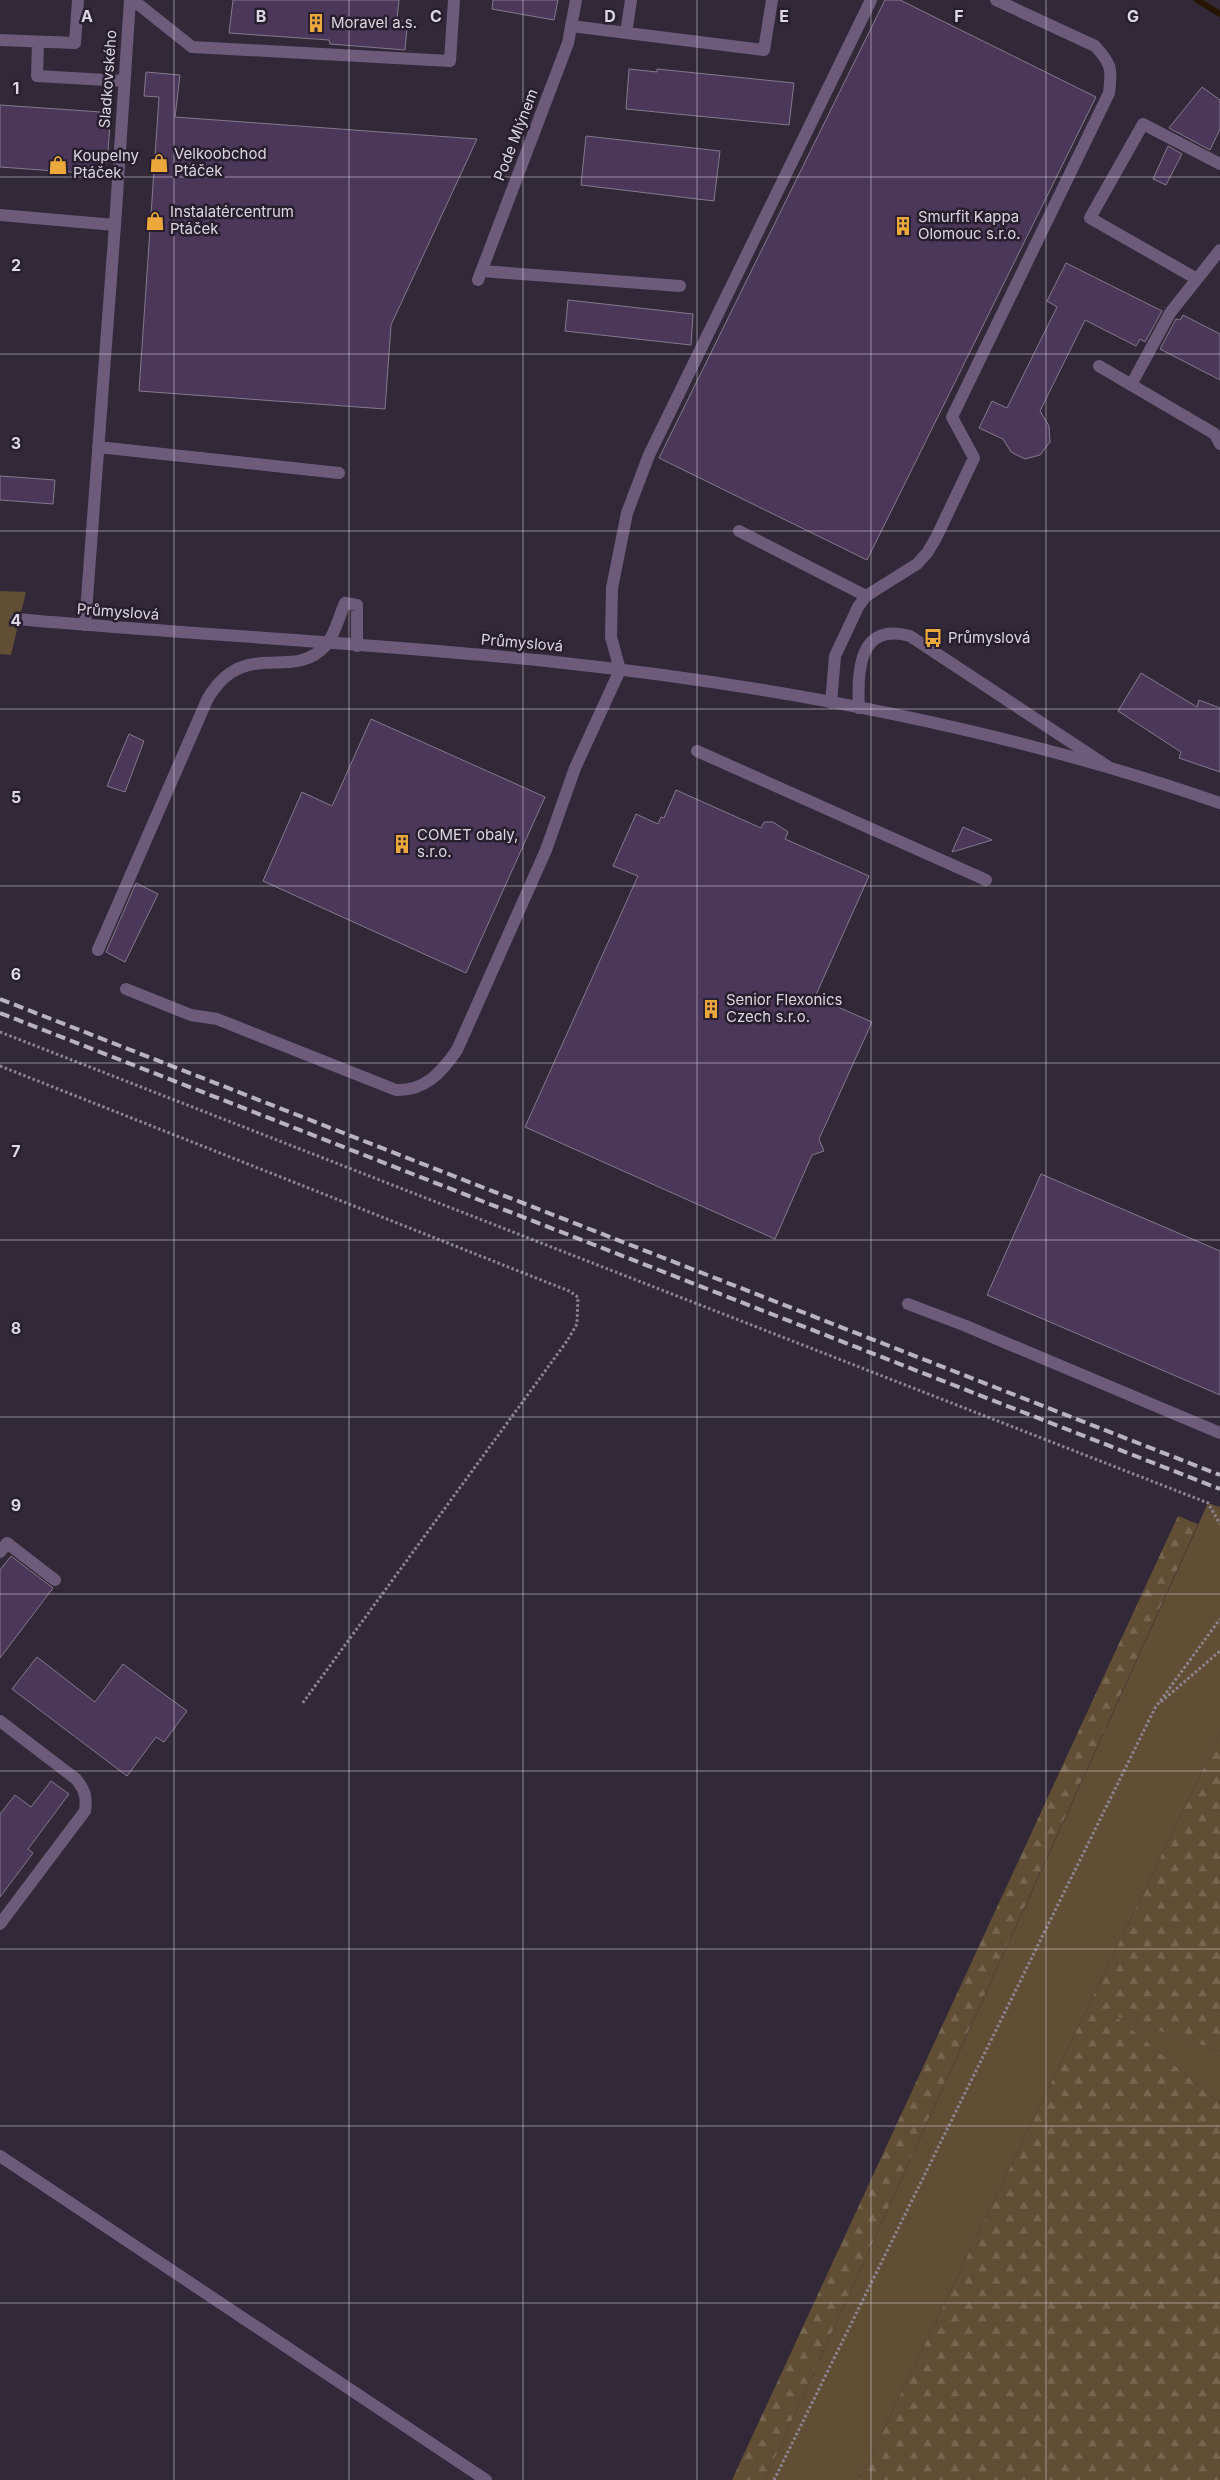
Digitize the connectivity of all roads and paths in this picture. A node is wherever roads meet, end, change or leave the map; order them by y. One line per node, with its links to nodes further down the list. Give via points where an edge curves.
1 (78, 0): 12 (street, via 75,43)
2 (132, 0): 3 (street, via 192,46 450,61); 13 (street, Sladkovského)
3 (454, 0)
4 (576, 0): 9 (street, Pode Mlýnem)
5 (631, 0): 10 (street)
6 (772, 0): 10 (street, via 764,50)
7 (870, 0): 31 (street, via 649,455 626,513 612,588 611,637)
8 (996, 0): 26 (street, via 1095,46 1107,58 1112,72 1109,93 952,417 974,458 936,538 917,564)
9 (571, 26): 10 (street); 19 (street, Pode Mlýnem, via 568,43 480,275)
10 (626, 33)
11 (0, 40): 12 (street)
12 (38, 42): 13 (street, via 37,76)
13 (124, 81): 16 (street, Sladkovského)
14 (1220, 164): 18 (street, via 1143,124 1090,218)
15 (0, 215): 16 (street)
16 (115, 225): 23 (street, Sladkovského)
17 (1220, 250): 18 (street)
18 (1197, 279): 21 (street, via 1170,313)
19 (680, 286)
20 (1099, 366): 21 (street)
21 (1131, 385): 22 (street, via 1215,434)
22 (1220, 444)
23 (98, 447): 24 (street); 28 (street, Sladkovského)
24 (338, 473)
25 (739, 531): 26 (street)
26 (866, 596): 32 (street, via 835,656)
27 (16, 619): 28 (street, Průmyslová)
28 (85, 626): 29 (street, Průmyslová)
29 (327, 644): 30 (street, Průmyslová); 30 (street, via 345,603 357,605); 38 (street, via 300,662 249,664 226,675 218,684 207,700)
30 (357, 646): 31 (street, Průmyslová)
31 (620, 670): 32 (street, Průmyslová); 39 (street, via 576,768 546,850 457,1050 432,1080 420,1087 396,1090 217,1018 191,1015)
32 (831, 703): 33 (street, Průmyslová)
33 (858, 708): 35 (street, Průmyslová, via 983,735); 35 (street, via 859,663 867,648 880,635 894,632 910,636)
34 (697, 751): 37 (street)
35 (1112, 769): 36 (street, Průmyslová)
36 (1220, 803)
37 (986, 880)
38 (98, 950)
39 (126, 989)
40 (0, 1032): 44 (path, via 1208,1503)
41 (0, 1066): 49 (path, via 578,1297 577,1324 567,1341)
42 (908, 1304): 43 (street)
43 (1220, 1433)
44 (1220, 1524)
45 (0, 1552): 46 (street, via 7,1543)
46 (55, 1580)
47 (1220, 1618): 50 (path)
48 (1220, 1651): 50 (path)
49 (302, 1704)
50 (1155, 1708): 55 (path)
51 (0, 1721): 52 (street, via 76,1779 87,1799 85,1811)
52 (0, 1924)
53 (0, 2156): 54 (street)
54 (486, 2480)
55 (774, 2480)

